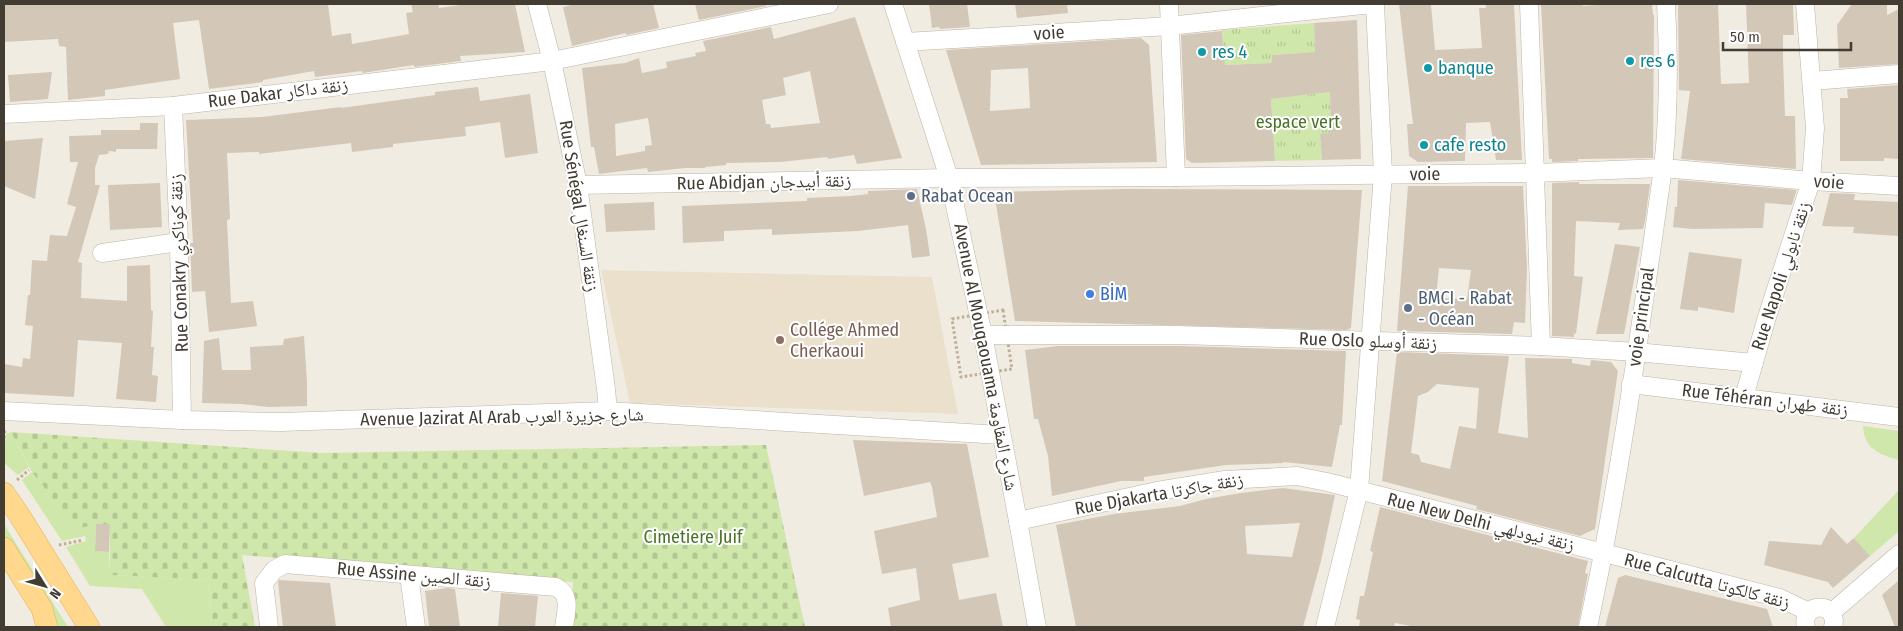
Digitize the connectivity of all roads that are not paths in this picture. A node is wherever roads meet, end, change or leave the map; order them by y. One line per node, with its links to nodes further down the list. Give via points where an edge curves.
1 (537, 4): 13 (street, Rue Sénégal زنقة السنغال)
2 (829, 4): 13 (street, Rue Dakar زنقة داكار)
3 (893, 4): 12 (street, Avenue Al Mouqaouama شارع المقاومة)
4 (1169, 4): 11 (street)
5 (1374, 4): 11 (street, voie); 20 (street)
6 (1528, 4): 19 (street)
7 (1666, 4): 18 (street, voie principal, via 1670,64)
8 (1805, 4): 10 (street, Rue Napoli زنقة نابولي)
9 (1818, 4): 10 (street)
10 (1808, 24): 15 (street, Rue Napoli زنقة نابولي)
11 (1169, 26): 12 (street, voie); 22 (street)
12 (905, 42): 21 (street, Avenue Al Mouqaouama شارع المقاومة)
13 (552, 61): 16 (street, Rue Dakar زنقة داكار); 24 (street, Rue Sénégal زنقة السنغال)
14 (1899, 74): 15 (street)
15 (1812, 81): 23 (street, Rue Napoli زنقة نابولي, via 1815,128)
16 (173, 106): 17 (street, Rue Dakar زنقة داكار); 26 (street, Rue Conakry زنقة كوناكري)
17 (4, 114)
18 (1662, 168): 19 (street, voie); 23 (street, voie); 31 (street, voie principal)
19 (1535, 173): 20 (street, voie); 30 (street)
20 (1383, 174): 22 (street, voie); 29 (street)
21 (950, 178): 22 (street, voie); 24 (street, Rue Abidjan زنقة أبيدجان); 28 (street, Avenue Al Mouqaouama شارع المقاومة)
22 (1176, 178)
23 (1811, 181): 25 (street, voie); 32 (street, Rue Napoli زنقة نابولي)
24 (578, 185): 35 (street, Rue Sénégal زنقة السنغال)
25 (1899, 186)
26 (179, 242): 27 (street); 38 (street, Rue Conakry زنقة كوناكري)
27 (102, 252)
28 (982, 334): 29 (street, Rue Oslo زنقة أوسلو, via 1178,335); 39 (street, Avenue Al Mouqaouama شارع المقاومة)
29 (1370, 341): 30 (street, Rue Oslo زنقة أوسلو); 41 (street)
30 (1541, 346): 31 (street, Rue Oslo زنقة أوسلو)
31 (1636, 352): 32 (street, Rue Oslo زنقة أوسلو); 33 (street, voie principal)
32 (1754, 363): 34 (street, Rue Napoli زنقة نابولي)
33 (1631, 384): 34 (street, Rue Téhéran زنقة طهران); 44 (street, voie principal)
34 (1744, 397): 36 (street, Rue Téhéran زنقة طهران)
35 (608, 411): 38 (street, Avenue Jazirat Al Arab شارع جزيرة العرب, via 281,422); 39 (street, Avenue Jazirat Al Arab شارع جزيرة العرب)
36 (1899, 417)
37 (4, 420): 38 (street, Avenue Jazirat Al Arab شارع جزيرة العرب)
38 (182, 420)
39 (1001, 435): 42 (street, Avenue Al Mouqaouama شارع المقاومة)
40 (10, 487): 52 (main road, via 18,514)
41 (1359, 490): 42 (street, Rue Djakarta زنقة جاكرتا, via 1297,476 1225,480); 44 (street, Rue New Delhi زنقة نيودلهي); 57 (street)
42 (1018, 521): 56 (street, Avenue Al Mouqaouama شارع المقاومة)
43 (4, 548): 51 (main road, via 42,609)
44 (1604, 553): 48 (street, Rue Calcutta زنقة كالكوتا, via 1780,598); 58 (street, voie principal)
45 (1899, 554): 49 (street)
46 (4, 572): 50 (main road)
47 (409, 575): 53 (street, Rue Assine زنقة الصين, via 286,564 274,570 264,584); 54 (street); 55 (street, Rue Assine زنقة الصين, via 556,587 567,600)
48 (1807, 620): 49 (street, via 1813,609 1823,608)
49 (1832, 620)
50 (40, 627)
51 (47, 627)
52 (89, 627)
53 (269, 627)
54 (416, 627)
55 (564, 627)
56 (1037, 627)
57 (1325, 627)
58 (1588, 627)

